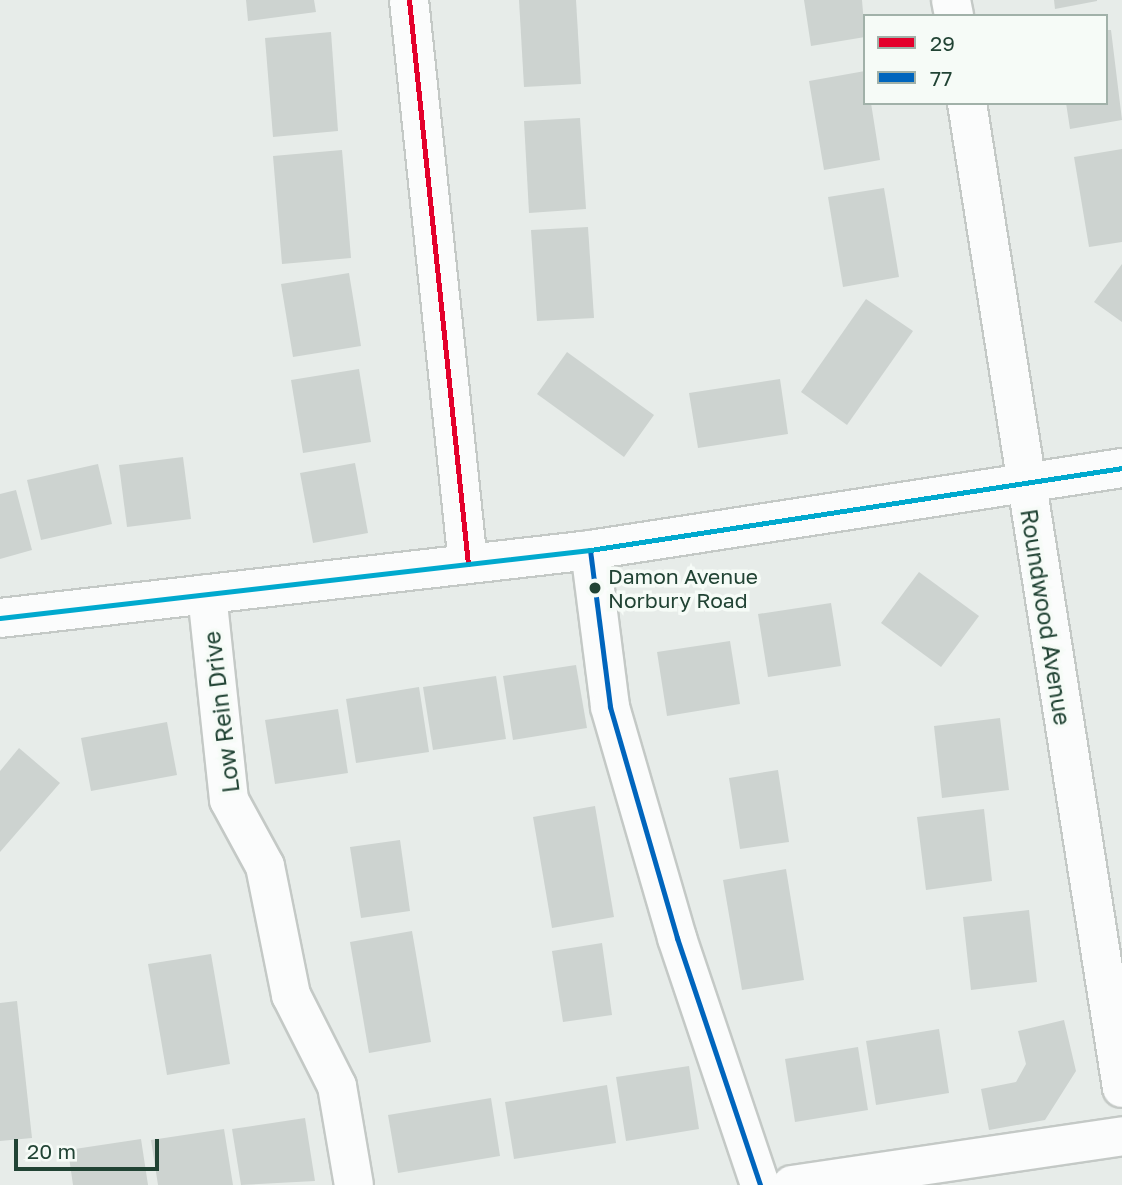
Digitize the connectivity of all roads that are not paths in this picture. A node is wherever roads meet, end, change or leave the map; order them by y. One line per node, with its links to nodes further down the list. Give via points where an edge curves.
1 (409, 0): 6 (street)
2 (967, 105): 4 (street, Roundwood Avenue)
3 (1122, 468): 4 (street)
4 (1024, 483): 5 (street); 9 (street, Roundwood Avenue)
5 (590, 551): 6 (street); 12 (street, via 610,706 677,938)
6 (468, 564): 7 (street)
7 (207, 594): 8 (street); 11 (street, Low Rein Drive, via 229,800 265,866 291,995 337,1086)
8 (0, 618)
9 (1122, 1088)
10 (1122, 1136): 13 (street)
11 (354, 1185)
12 (760, 1185)
13 (792, 1185)

